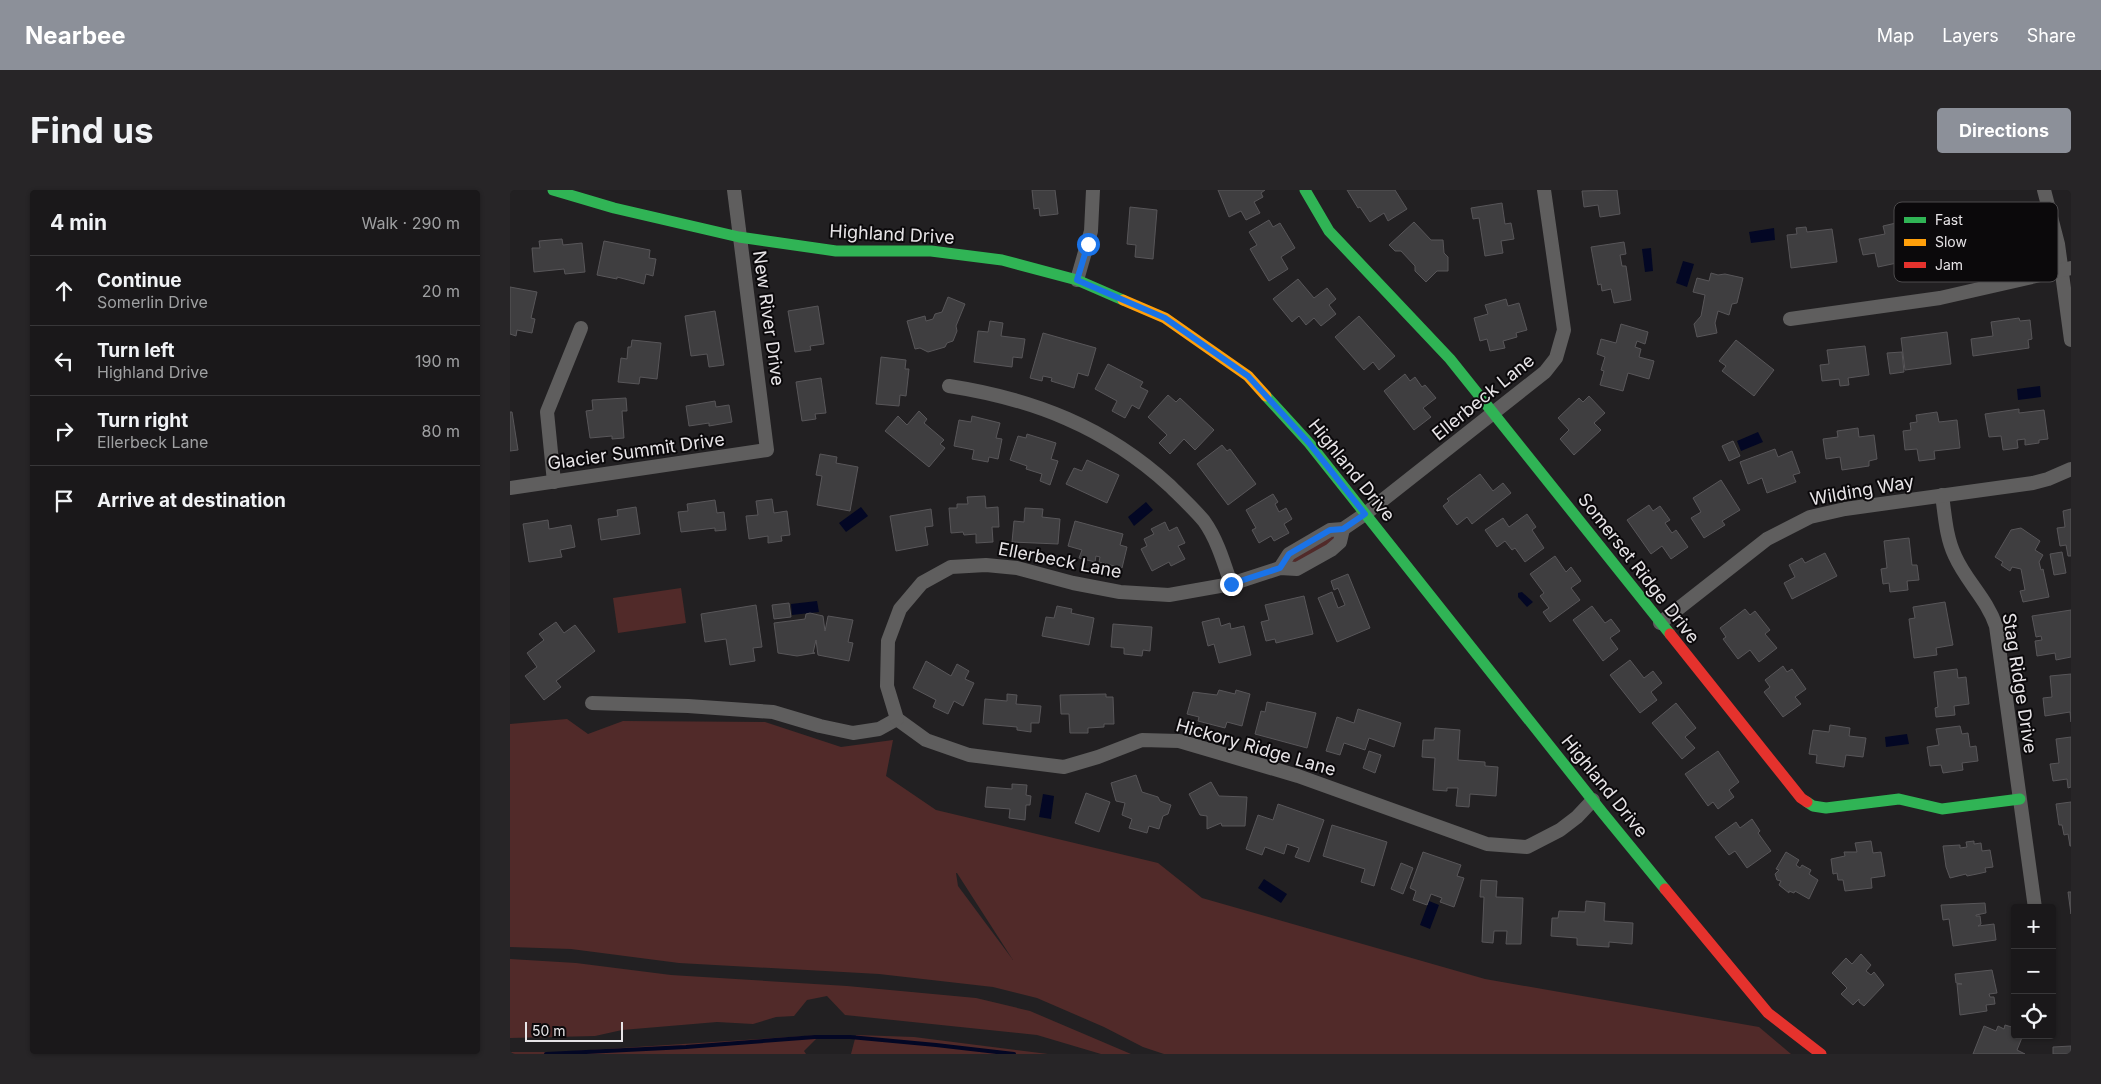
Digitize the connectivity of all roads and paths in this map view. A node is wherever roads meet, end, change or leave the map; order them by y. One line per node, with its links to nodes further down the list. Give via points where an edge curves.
1 (552, 190): 6 (street, Highland Drive)
2 (734, 190): 6 (street, New River Drive)
3 (1093, 190): 9 (street, via 1091,231)
4 (1305, 190): 15 (street, Somerset Ridge Drive, via 1345,250 1450,359)
5 (1544, 190): 15 (street, Ellerbeck Lane, via 1563,321 1562,340 1556,358 1545,372)
6 (739, 237): 9 (street, Highland Drive, via 836,251 931,251 1002,260); 16 (street, New River Drive)
7 (2058, 244): 8 (street)
8 (2066, 270): 13 (street)
9 (1077, 280): 21 (street, Highland Drive, via 1165,318 1248,376 1309,443)
10 (2012, 282): 11 (street, via 1940,298)
11 (1790, 319)
12 (581, 328): 18 (street, via 547,412)
13 (2071, 340)
14 (949, 386): 22 (street, via 1034,405 1081,424 1124,450 1155,472 1204,522 1221,554)
15 (1494, 413): 21 (street, Ellerbeck Lane); 23 (street, Somerset Ridge Drive)
16 (767, 450): 18 (street, Glacier Summit Drive)
17 (2071, 469): 20 (street, Wilding Way, via 2033,483)
18 (554, 482): 19 (street, Glacier Summit Drive)
19 (510, 488)
20 (1942, 495): 23 (street, Wilding Way, via 1810,517 1767,539); 26 (street, Stag Ridge Drive, via 1947,531 1955,556 1986,601 1996,626)
21 (1365, 514): 22 (street, Ellerbeck Lane, via 1343,529 1330,530 1289,554 1280,568); 27 (street, Highland Drive)
22 (1231, 584): 25 (street, Ellerbeck Lane, via 1169,595 1130,593 1073,583 1017,568 986,565 951,567 922,583 900,609 888,641 887,686)
23 (1660, 623): 26 (street, Somerset Ridge Drive, via 1792,788 1812,806 1841,807 1899,799 1942,809)
24 (592, 704): 25 (street, via 773,712 853,733 879,729)
25 (897, 719): 27 (street, Hickory Ridge Lane, via 926,740 969,755 1064,767 1142,740 1179,741 1298,776 1487,844 1527,847 1560,830)
26 (2020, 799): 28 (street, Stag Ridge Drive)
27 (1594, 800): 29 (street, Highland Drive, via 1768,1013)
28 (2034, 904)
29 (1821, 1054)

